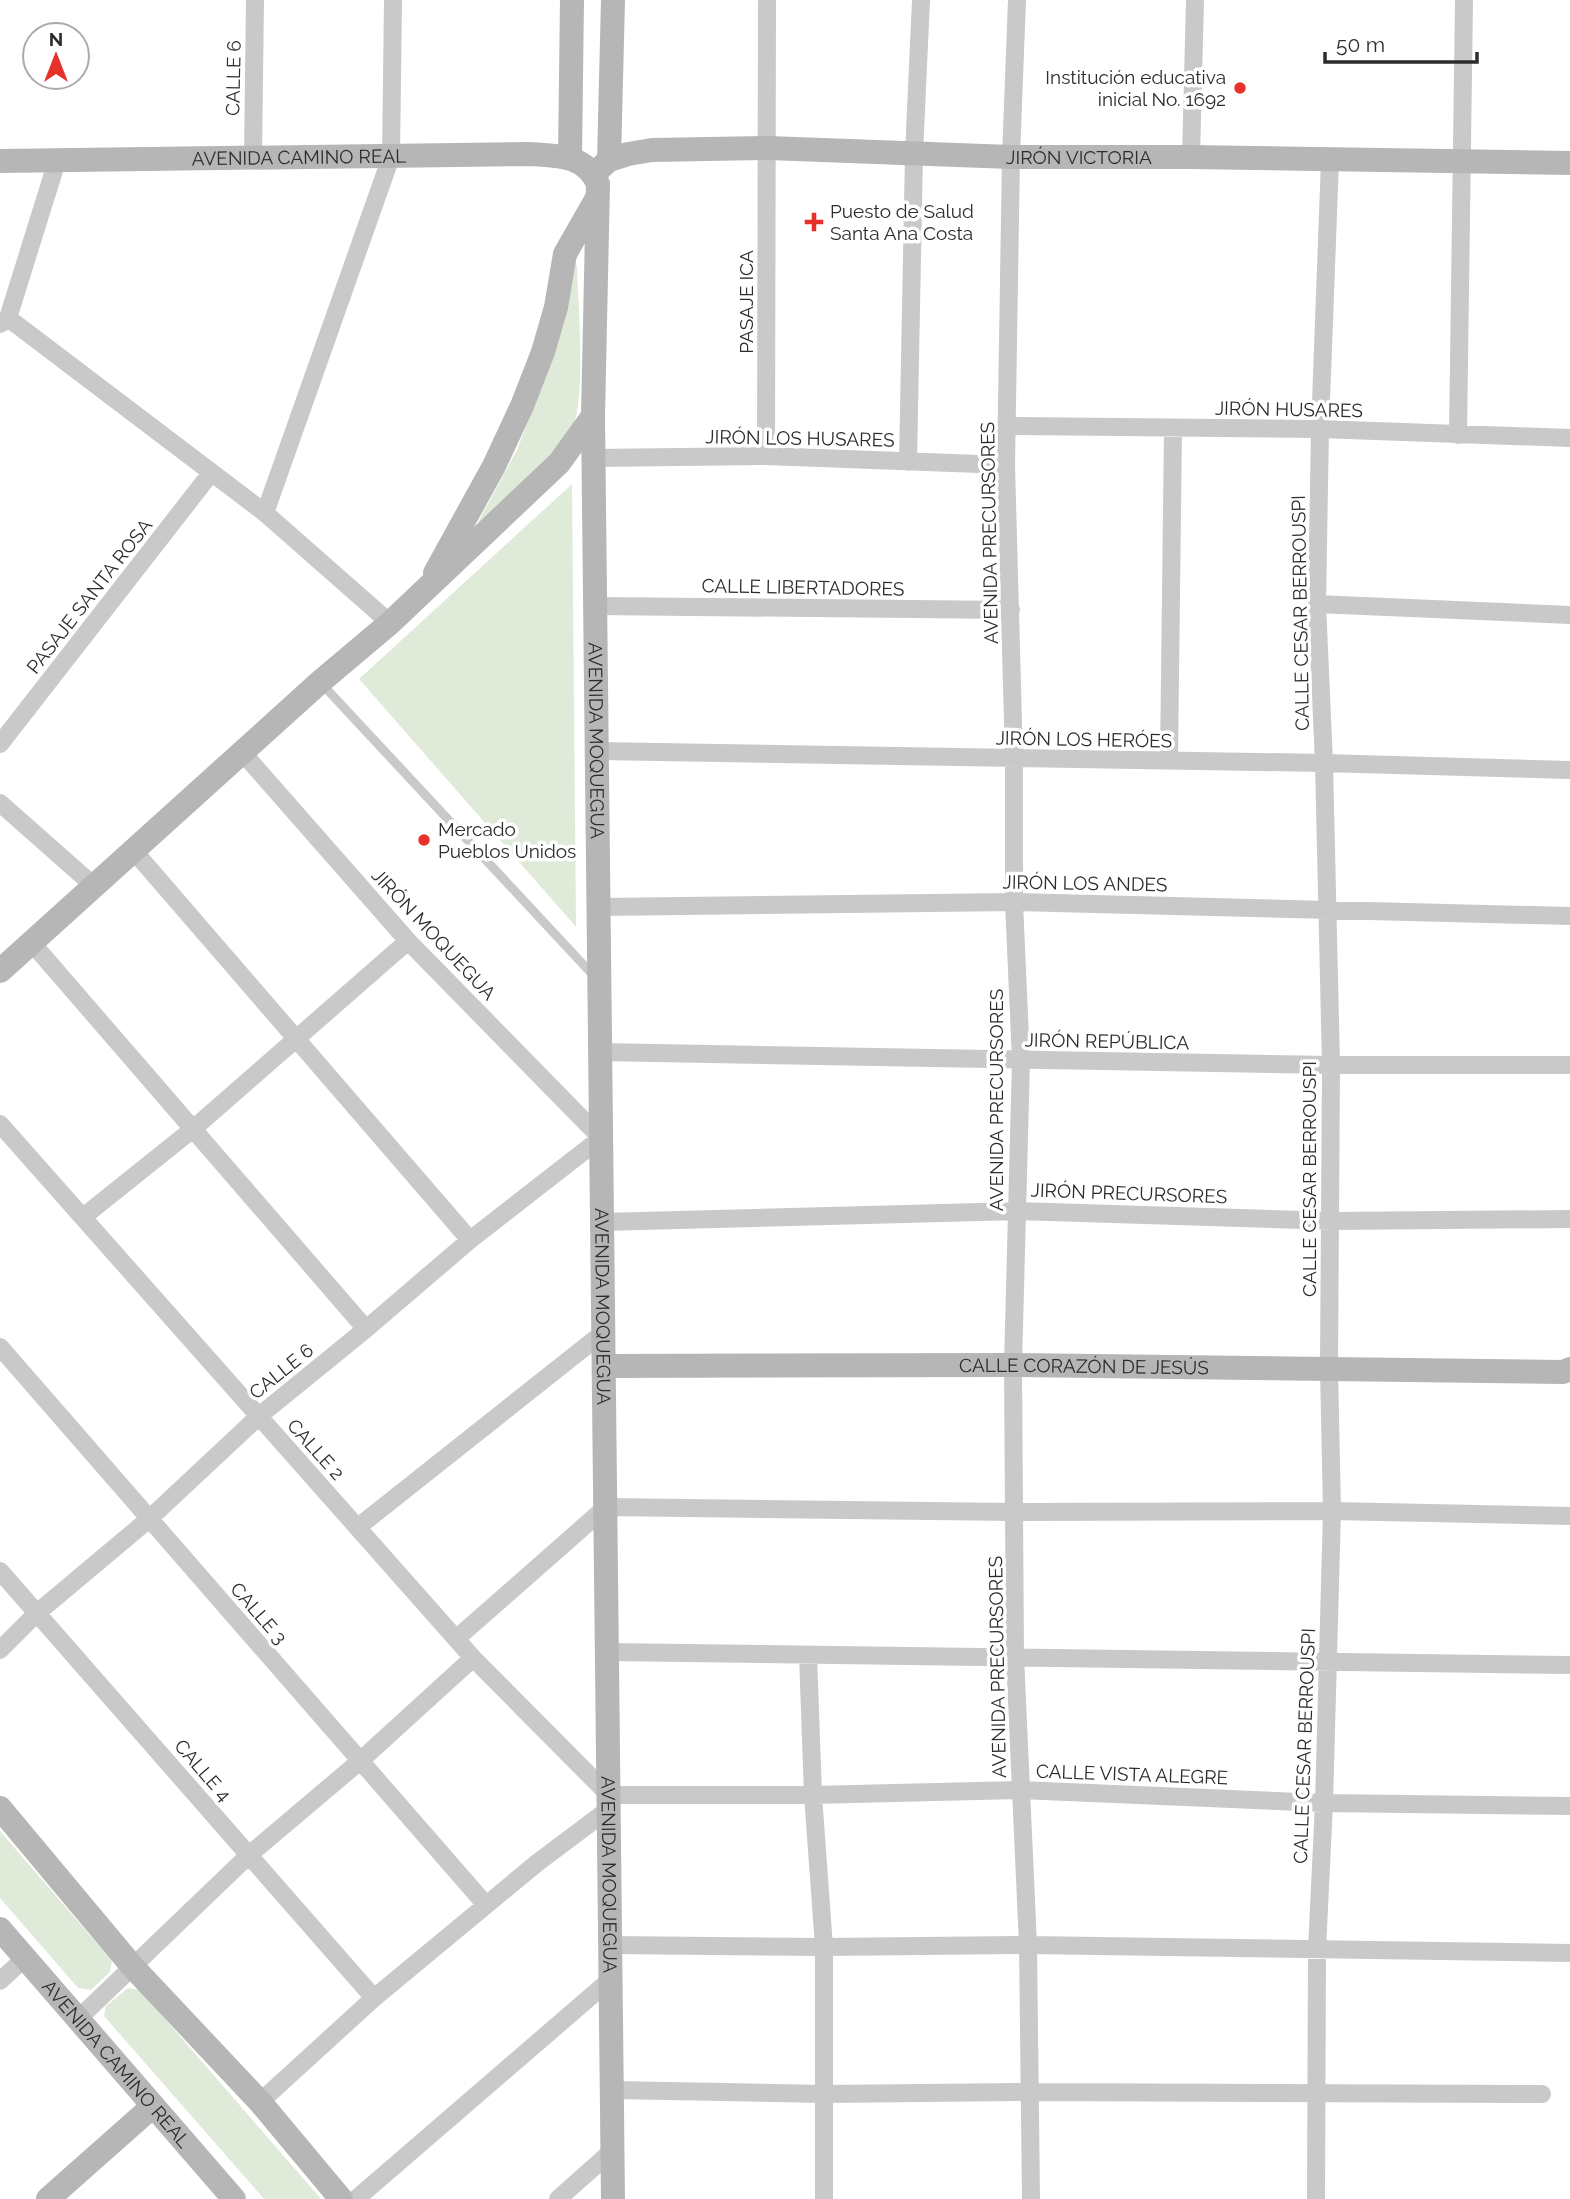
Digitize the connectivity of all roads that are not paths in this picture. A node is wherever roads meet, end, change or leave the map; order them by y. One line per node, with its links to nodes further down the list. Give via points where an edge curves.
1 (255, 0): 12 (street, CALLE 6)
2 (393, 0): 13 (street)
3 (572, 0): 14 (street)
4 (613, 0): 22 (street, AVENIDA MOQUEGUA)
5 (767, 0): 10 (street, PASAJE ICA)
6 (921, 0): 11 (street)
7 (1017, 0): 15 (street, AVENIDA PRECURSORES)
8 (1195, 0): 16 (street)
9 (1464, 0): 20 (street)
10 (768, 148): 11 (street, JIRÓN VICTORIA); 22 (street, JIRÓN VICTORIA, via 628,153); 30 (street, PASAJE ICA)
11 (914, 153): 15 (street, JIRÓN VICTORIA); 32 (street)
12 (253, 157): 13 (street, AVENIDA CAMINO REAL); 19 (street, AVENIDA CAMINO REAL)
13 (391, 157): 14 (street, AVENIDA CAMINO REAL); 35 (street)
14 (570, 157): 22 (street)
15 (1011, 157): 16 (street, JIRÓN VICTORIA); 25 (street, AVENIDA PRECURSORES)
16 (1191, 157): 17 (street, JIRÓN VICTORIA)
17 (1330, 160): 20 (street, JIRÓN VICTORIA); 27 (street, CALLE CESAR BERROUSPI)
18 (0, 161): 19 (street, AVENIDA CAMINO REAL)
19 (57, 161): 23 (street)
20 (1463, 162): 21 (street, JIRÓN VICTORIA); 28 (street)
21 (1570, 163)
22 (601, 176): 24 (street, AVENIDA MOQUEGUA); 40 (street, AVENIDA MOQUEGUA, via 565,254 543,352 494,466 430,582)
23 (4, 321): 34 (street)
24 (593, 416): 31 (street, AVENIDA MOQUEGUA); 40 (street, AVENIDA MOQUEGUA, via 559,463)
25 (1008, 426): 26 (street, JIRÓN HUSARES); 33 (street, AVENIDA PRECURSORES)
26 (1172, 428): 27 (street, JIRÓN HUSARES); 46 (street)
27 (1320, 429): 28 (street, JIRÓN HUSARES); 36 (street, CALLE CESAR BERROUSPI)
28 (1458, 435): 29 (street, JIRÓN HUSARES)
29 (1570, 438)
30 (766, 456): 31 (street, JIRÓN LOS HUSARES); 32 (street, JIRÓN LOS HUSARES)
31 (594, 458): 37 (street, AVENIDA MOQUEGUA)
32 (908, 462): 33 (street, JIRÓN LOS HUSARES)
33 (1006, 465): 38 (street, AVENIDA PRECURSORES)
34 (211, 473): 35 (street); 42 (street, PASAJE SANTA ROSA)
35 (265, 513): 40 (street)
36 (1317, 604): 39 (street); 47 (street, CALLE CESAR BERROUSPI)
37 (595, 606): 38 (street, CALLE LIBERTADORES); 43 (street, AVENIDA MOQUEGUA)
38 (1011, 610): 45 (street, AVENIDA PRECURSORES)
39 (1570, 615)
40 (390, 624): 41 (street, AVENIDA MOQUEGUA)
41 (320, 682): 44 (street, AVENIDA MOQUEGUA); 59 (lane)
42 (0, 744)
43 (597, 751): 45 (street, JIRÓN LOS HERÓES); 53 (street, AVENIDA MOQUEGUA)
44 (242, 752): 50 (street, AVENIDA MOQUEGUA); 56 (street, JIRÓN MOQUEGUA)
45 (1014, 759): 46 (street, JIRÓN LOS HERÓES); 52 (street, AVENIDA PRECURSORES)
46 (1168, 761): 47 (street, JIRÓN LOS HERÓES)
47 (1324, 764): 48 (street, JIRÓN LOS HERÓES); 54 (street, CALLE CESAR BERROUSPI)
48 (1570, 770)
49 (0, 803): 51 (street)
50 (134, 850): 51 (street, AVENIDA MOQUEGUA); 60 (street)
51 (94, 886): 57 (street, AVENIDA MOQUEGUA)
52 (1014, 902): 53 (street, JIRÓN LOS ANDES); 54 (street, JIRÓN LOS ANDES); 62 (street, AVENIDA PRECURSORES)
53 (599, 907): 59 (street, AVENIDA MOQUEGUA)
54 (1326, 911): 55 (street, JIRÓN LOS ANDES); 63 (street, CALLE CESAR BERROUSPI)
55 (1570, 916)
56 (408, 941): 60 (street); 67 (street, JIRÓN MOQUEGUA)
57 (32, 943): 58 (street, AVENIDA MOQUEGUA); 66 (street)
58 (0, 971)
59 (600, 982): 61 (street, AVENIDA MOQUEGUA)
60 (297, 1038): 66 (street); 73 (street)
61 (600, 1052): 62 (street, JIRÓN REPÚBLICA); 67 (street, AVENIDA MOQUEGUA)
62 (1021, 1061): 63 (street, JIRÓN REPÚBLICA); 68 (street, AVENIDA PRECURSORES)
63 (1332, 1065): 64 (street, JIRÓN REPÚBLICA); 71 (street, CALLE CESAR BERROUSPI)
64 (1570, 1065)
65 (0, 1124): 69 (street, CALLE 2)
66 (193, 1129): 69 (street); 74 (street)
67 (601, 1138): 72 (street, AVENIDA MOQUEGUA); 73 (street, CALLE 6)
68 (1018, 1210): 71 (street, JIRÓN PRECURSORES); 72 (street, JIRÓN PRECURSORES); 77 (street, AVENIDA PRECURSORES)
69 (83, 1217): 81 (street, CALLE 2)
70 (1570, 1219): 71 (street, JIRÓN PRECURSORES)
71 (1331, 1221): 79 (street, CALLE CESAR BERROUSPI)
72 (603, 1222): 75 (street, AVENIDA MOQUEGUA)
73 (470, 1240): 74 (street, CALLE 6)
74 (366, 1329): 81 (street, CALLE 6)
75 (604, 1332): 78 (street, AVENIDA MOQUEGUA); 87 (street)
76 (0, 1347): 86 (street, CALLE 3)
77 (1013, 1365): 78 (street, CALLE CORAZÓN DE JESÚS); 79 (street, CALLE CORAZÓN DE JESÚS); 84 (street, AVENIDA PRECURSORES)
78 (604, 1366): 82 (street, AVENIDA MOQUEGUA)
79 (1329, 1368): 80 (street, CALLE CORAZÓN DE JESÚS); 83 (street, CALLE CESAR BERROUSPI)
80 (1566, 1371)
81 (259, 1416): 86 (street, CALLE 6); 87 (street, CALLE 2)
82 (606, 1507): 84 (street); 90 (street); 92 (street, AVENIDA MOQUEGUA)
83 (1332, 1511): 84 (street); 85 (street); 96 (street, CALLE CESAR BERROUSPI)
84 (1015, 1512): 94 (street, AVENIDA PRECURSORES)
85 (1570, 1516)
86 (149, 1519): 89 (street, CALLE 6); 98 (street, CALLE 3)
87 (358, 1527): 90 (street, CALLE 2)
88 (0, 1570): 89 (street, CALLE 4)
89 (37, 1613): 91 (street, CALLE 6); 105 (street, CALLE 4)
90 (457, 1638): 95 (street, CALLE 2)
91 (0, 1650)
92 (607, 1652): 93 (street); 101 (street, AVENIDA MOQUEGUA)
93 (808, 1655): 94 (street); 100 (street)
94 (1015, 1656): 96 (street); 99 (street, AVENIDA PRECURSORES)
95 (473, 1658): 98 (street); 101 (street, CALLE 2)
96 (1328, 1663): 97 (street); 102 (street, CALLE CESAR BERROUSPI)
97 (1570, 1665)
98 (360, 1761): 105 (street); 106 (street, CALLE 3)
99 (1020, 1790): 100 (street, CALLE VISTA ALEGRE); 102 (street, CALLE VISTA ALEGRE); 109 (street, AVENIDA PRECURSORES)
100 (813, 1795): 101 (street, CALLE VISTA ALEGRE); 110 (street)
101 (609, 1802): 106 (street); 108 (street, AVENIDA MOQUEGUA)
102 (1324, 1803): 103 (street, CALLE VISTA ALEGRE); 111 (street, CALLE CESAR BERROUSPI)
103 (1570, 1806)
104 (0, 1808): 114 (street)
105 (249, 1855): 114 (street); 117 (street, CALLE 4)
106 (486, 1905): 117 (street)
107 (0, 1928): 113 (street, AVENIDA CAMINO REAL)
108 (611, 1945): 110 (street); 115 (street, AVENIDA MOQUEGUA)
109 (1028, 1945): 110 (street); 111 (street); 120 (street, AVENIDA PRECURSORES)
110 (824, 1947): 121 (street)
111 (1317, 1950): 112 (street); 122 (street, CALLE CESAR BERROUSPI)
112 (1570, 1953)
113 (25, 1958): 116 (street); 118 (street, AVENIDA CAMINO REAL)
114 (132, 1966): 118 (street); 124 (street)
115 (611, 1979): 119 (street, AVENIDA MOQUEGUA); 130 (street)
116 (0, 1981)
117 (374, 1998): 124 (street)
118 (78, 2019): 125 (street, AVENIDA CAMINO REAL)
119 (612, 2090): 121 (street); 126 (street, AVENIDA MOQUEGUA)
120 (1028, 2092): 121 (street); 122 (street); 134 (street, AVENIDA PRECURSORES)
121 (824, 2094): 133 (street)
122 (1316, 2094): 123 (street); 135 (street, CALLE CESAR BERROUSPI)
123 (1542, 2094)
124 (260, 2102): 129 (street)
125 (153, 2106): 127 (street); 128 (street, AVENIDA CAMINO REAL)
126 (613, 2150): 131 (street); 132 (street, AVENIDA MOQUEGUA)
127 (48, 2199)
128 (234, 2199)
129 (341, 2199)
130 (356, 2199)
131 (558, 2199)
132 (613, 2199)
133 (824, 2199)
134 (1031, 2199)
135 (1316, 2199)

